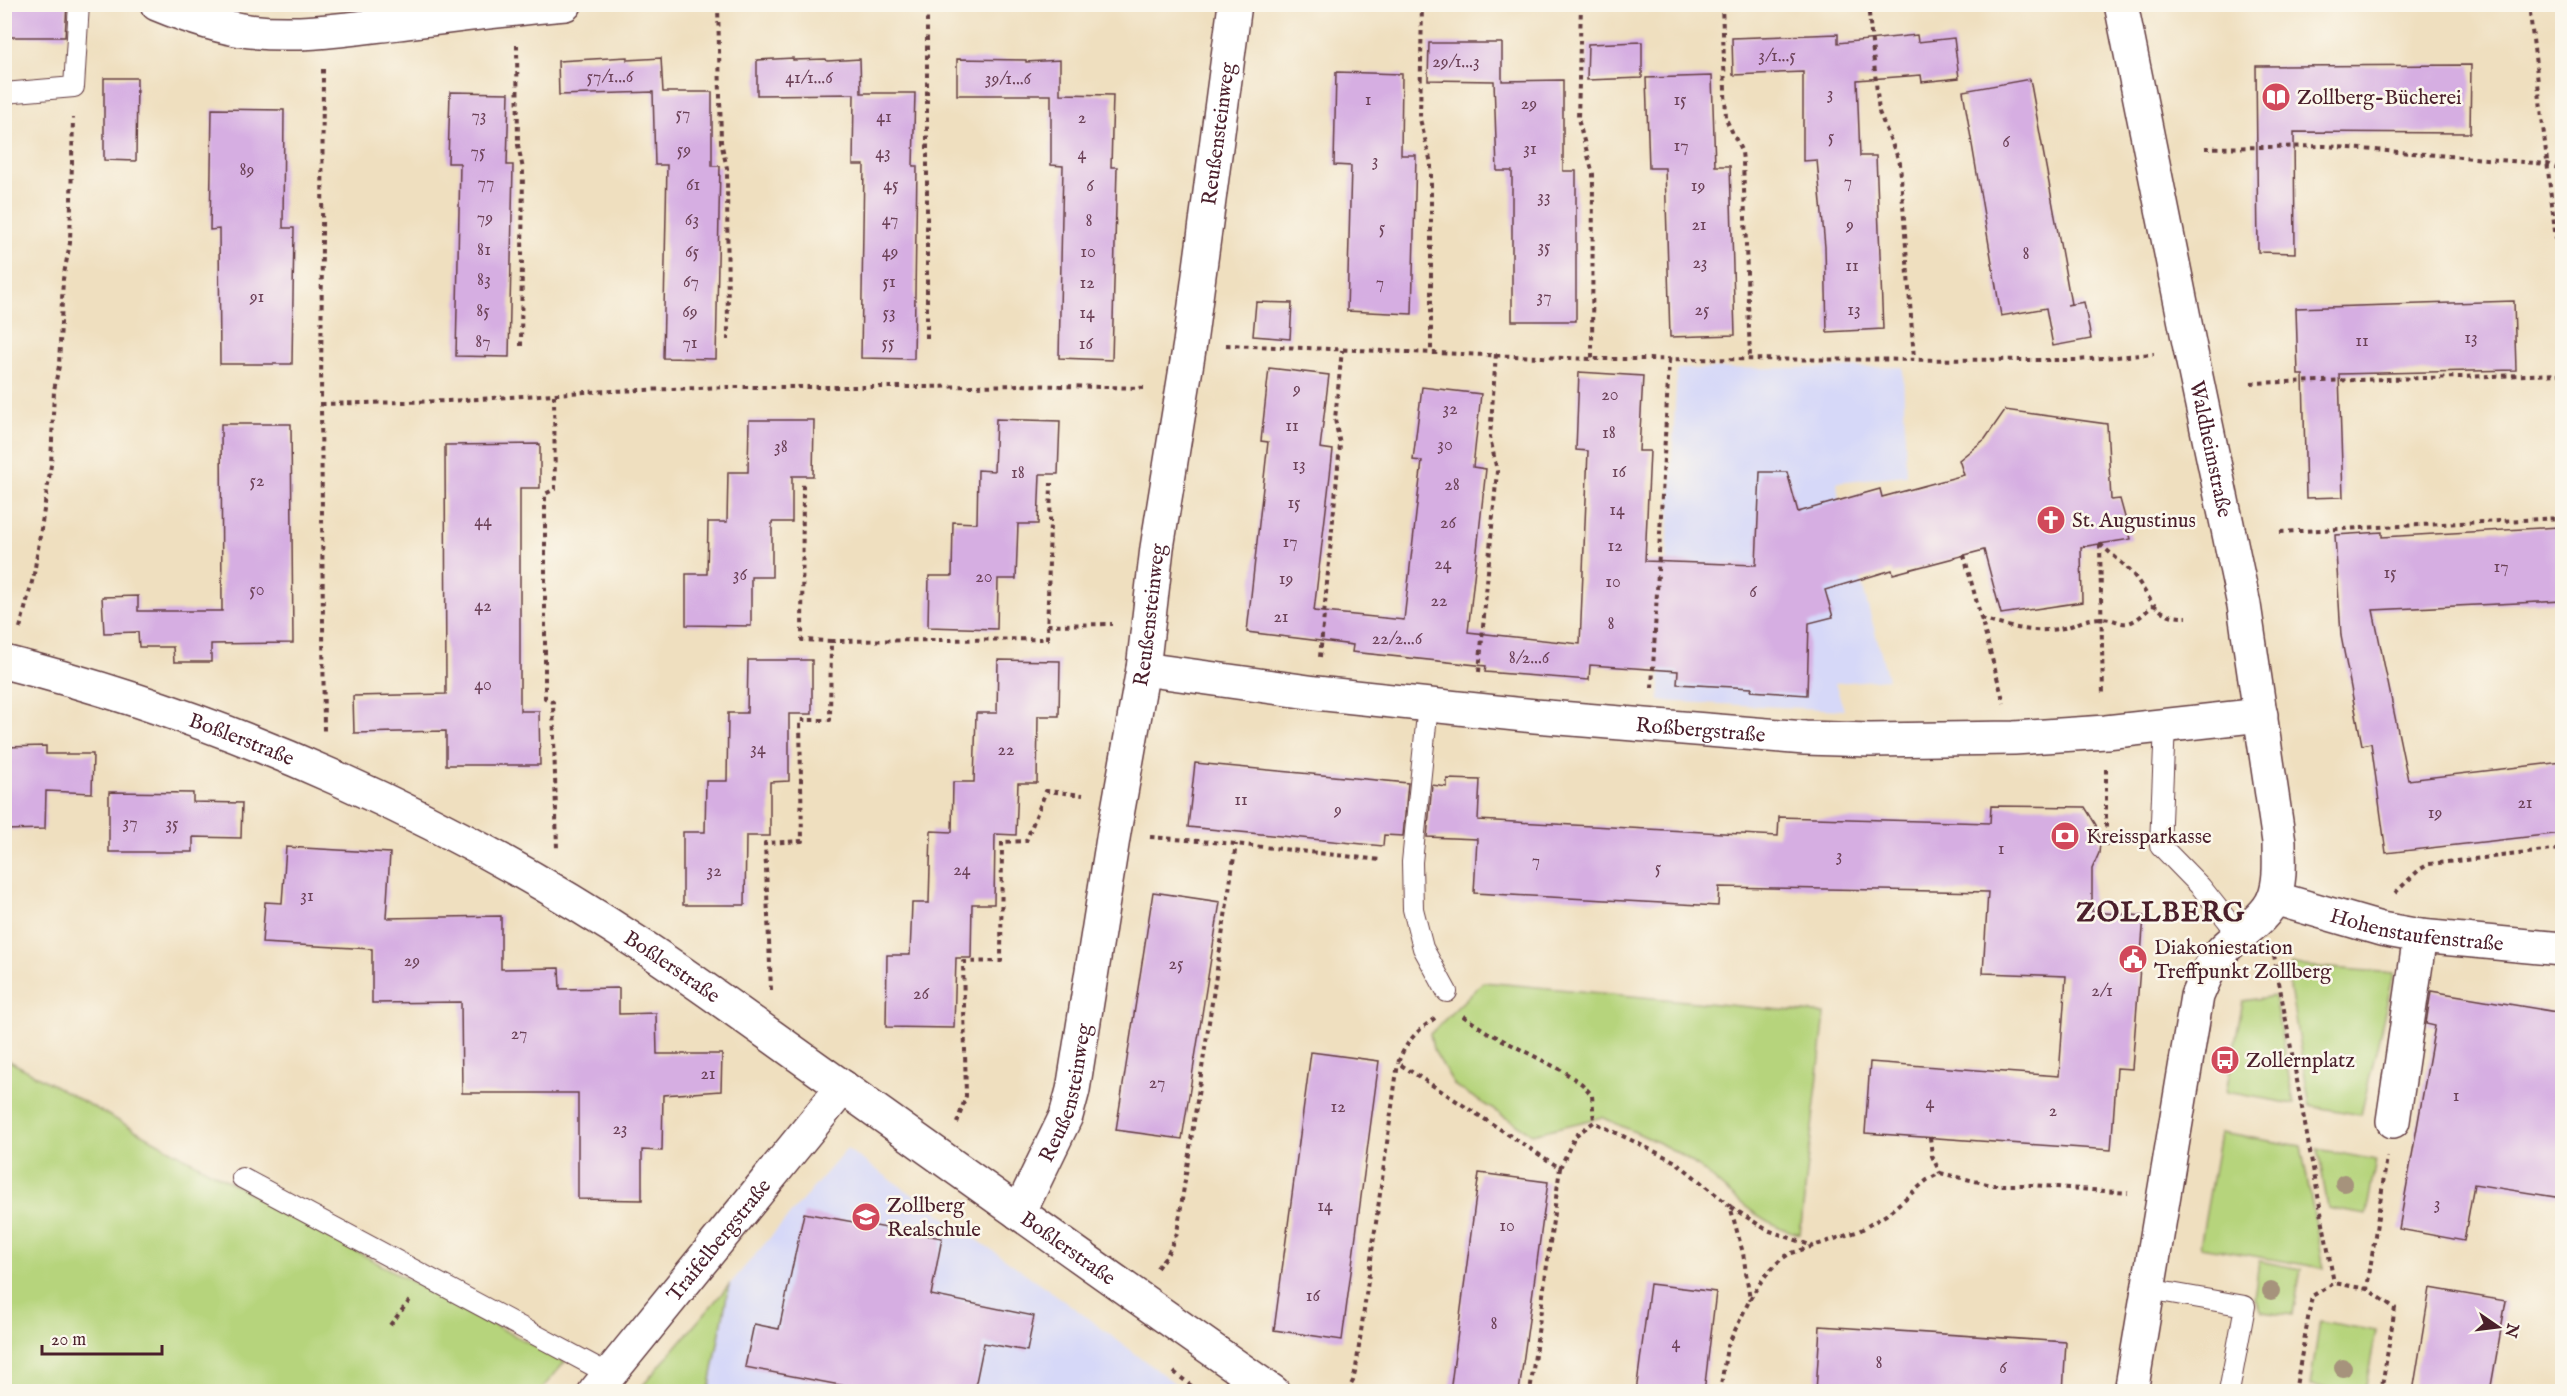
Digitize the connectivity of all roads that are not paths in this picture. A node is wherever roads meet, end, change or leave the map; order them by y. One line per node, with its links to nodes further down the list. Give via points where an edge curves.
1 (79, 4): 6 (lane, via 74,87)
2 (157, 4): 3 (street, via 248,31 322,33)
3 (566, 4)
4 (1235, 4): 8 (street, Reußensteinweg)
5 (2121, 4): 10 (street, Waldheimstraße, via 2244,605)
6 (4, 93)
7 (7, 662): 17 (street, Boßlerstraße, via 218,730 323,773 430,824 644,946)
8 (1143, 669): 9 (street, Roßbergstraße); 20 (street, Reußensteinweg, via 1073,1090 1061,1126)
9 (1428, 705): 11 (street, Roßbergstraße, via 1650,727 1870,740 2014,738); 16 (lane, via 1412,862 1413,909 1417,929)
10 (2261, 715): 11 (street, Roßbergstraße); 12 (street, Waldheimstraße, via 2279,842 2279,873)
11 (2165, 724): 13 (lane, via 2160,845 2201,886)
12 (2269, 906): 13 (street); 14 (street, Hohenstaufenstraße)
13 (2239, 935): 21 (street, via 2213,962 2197,996)
14 (2420, 936): 15 (street, Hohenstaufenstraße); 18 (street)
15 (2562, 949)
16 (1448, 999)
17 (843, 1087): 20 (street, Boßlerstraße); 22 (street, Traifelbergstraße)
18 (2393, 1121)
19 (242, 1178): 22 (lane)
20 (1019, 1213): 23 (street, Boßlerstraße)
21 (2148, 1289): 24 (street); 25 (lane, via 2245,1306)
22 (601, 1382)
23 (1273, 1392)
24 (2131, 1392)
25 (2229, 1392)

